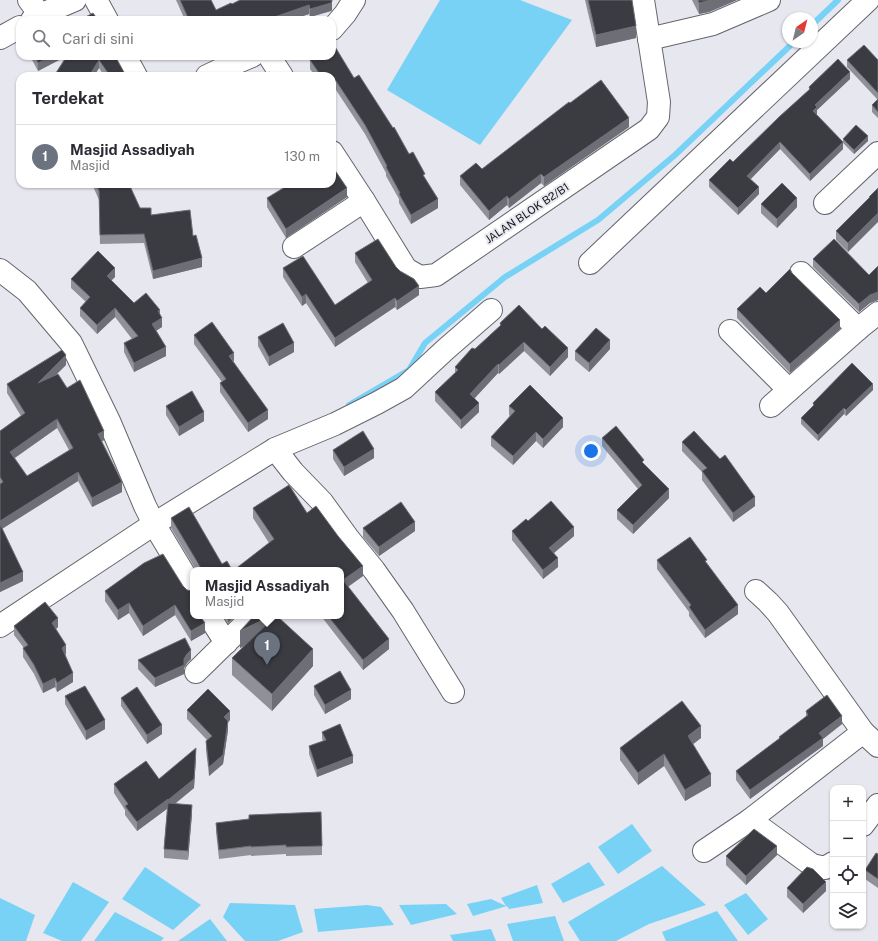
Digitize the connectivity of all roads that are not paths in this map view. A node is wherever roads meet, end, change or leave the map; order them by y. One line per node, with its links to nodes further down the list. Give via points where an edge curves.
1 (75, 0): 7 (street)
2 (96, 0): 8 (street)
3 (354, 0): 9 (street)
4 (643, 0): 12 (street, JALAN BLOK B2/B1)
5 (770, 0): 12 (street, via 714,24)
6 (868, 0): 24 (street)
7 (34, 12)
8 (105, 16)
9 (336, 24)
10 (16, 29): 11 (street)
11 (0, 38)
12 (649, 39): 21 (street, JALAN BLOK B2/B1, via 659,102 658,117 649,129 436,276 420,277 406,269)
13 (127, 60): 16 (street)
14 (243, 60): 17 (street)
15 (272, 60): 18 (street)
16 (134, 72)
17 (215, 72)
18 (279, 72)
19 (878, 153): 22 (street)
20 (336, 158): 21 (street, JALAN BLOK B2/B1)
21 (364, 201): 23 (street)
22 (825, 203)
23 (294, 247)
24 (590, 263)
25 (0, 270): 34 (street, via 27,291 71,343 109,421)
26 (801, 273): 29 (street)
27 (491, 310): 33 (street, via 404,388 335,424)
28 (878, 313): 29 (street)
29 (858, 329): 31 (street)
30 (730, 331): 31 (street)
31 (789, 390): 32 (street)
32 (771, 406)
33 (275, 449): 34 (street); 42 (street, via 322,502 374,570 403,611)
34 (150, 517): 35 (street); 39 (street)
35 (190, 584)
36 (756, 591): 43 (street, via 778,613)
37 (211, 619): 40 (street)
38 (250, 619): 40 (street)
39 (0, 626)
40 (226, 644): 41 (street)
41 (196, 672)
42 (453, 692)
43 (870, 739): 45 (street)
44 (878, 805): 46 (street)
45 (750, 820): 47 (street); 48 (street, via 812,865 825,868)
46 (866, 821)
47 (704, 851)
48 (830, 865)

